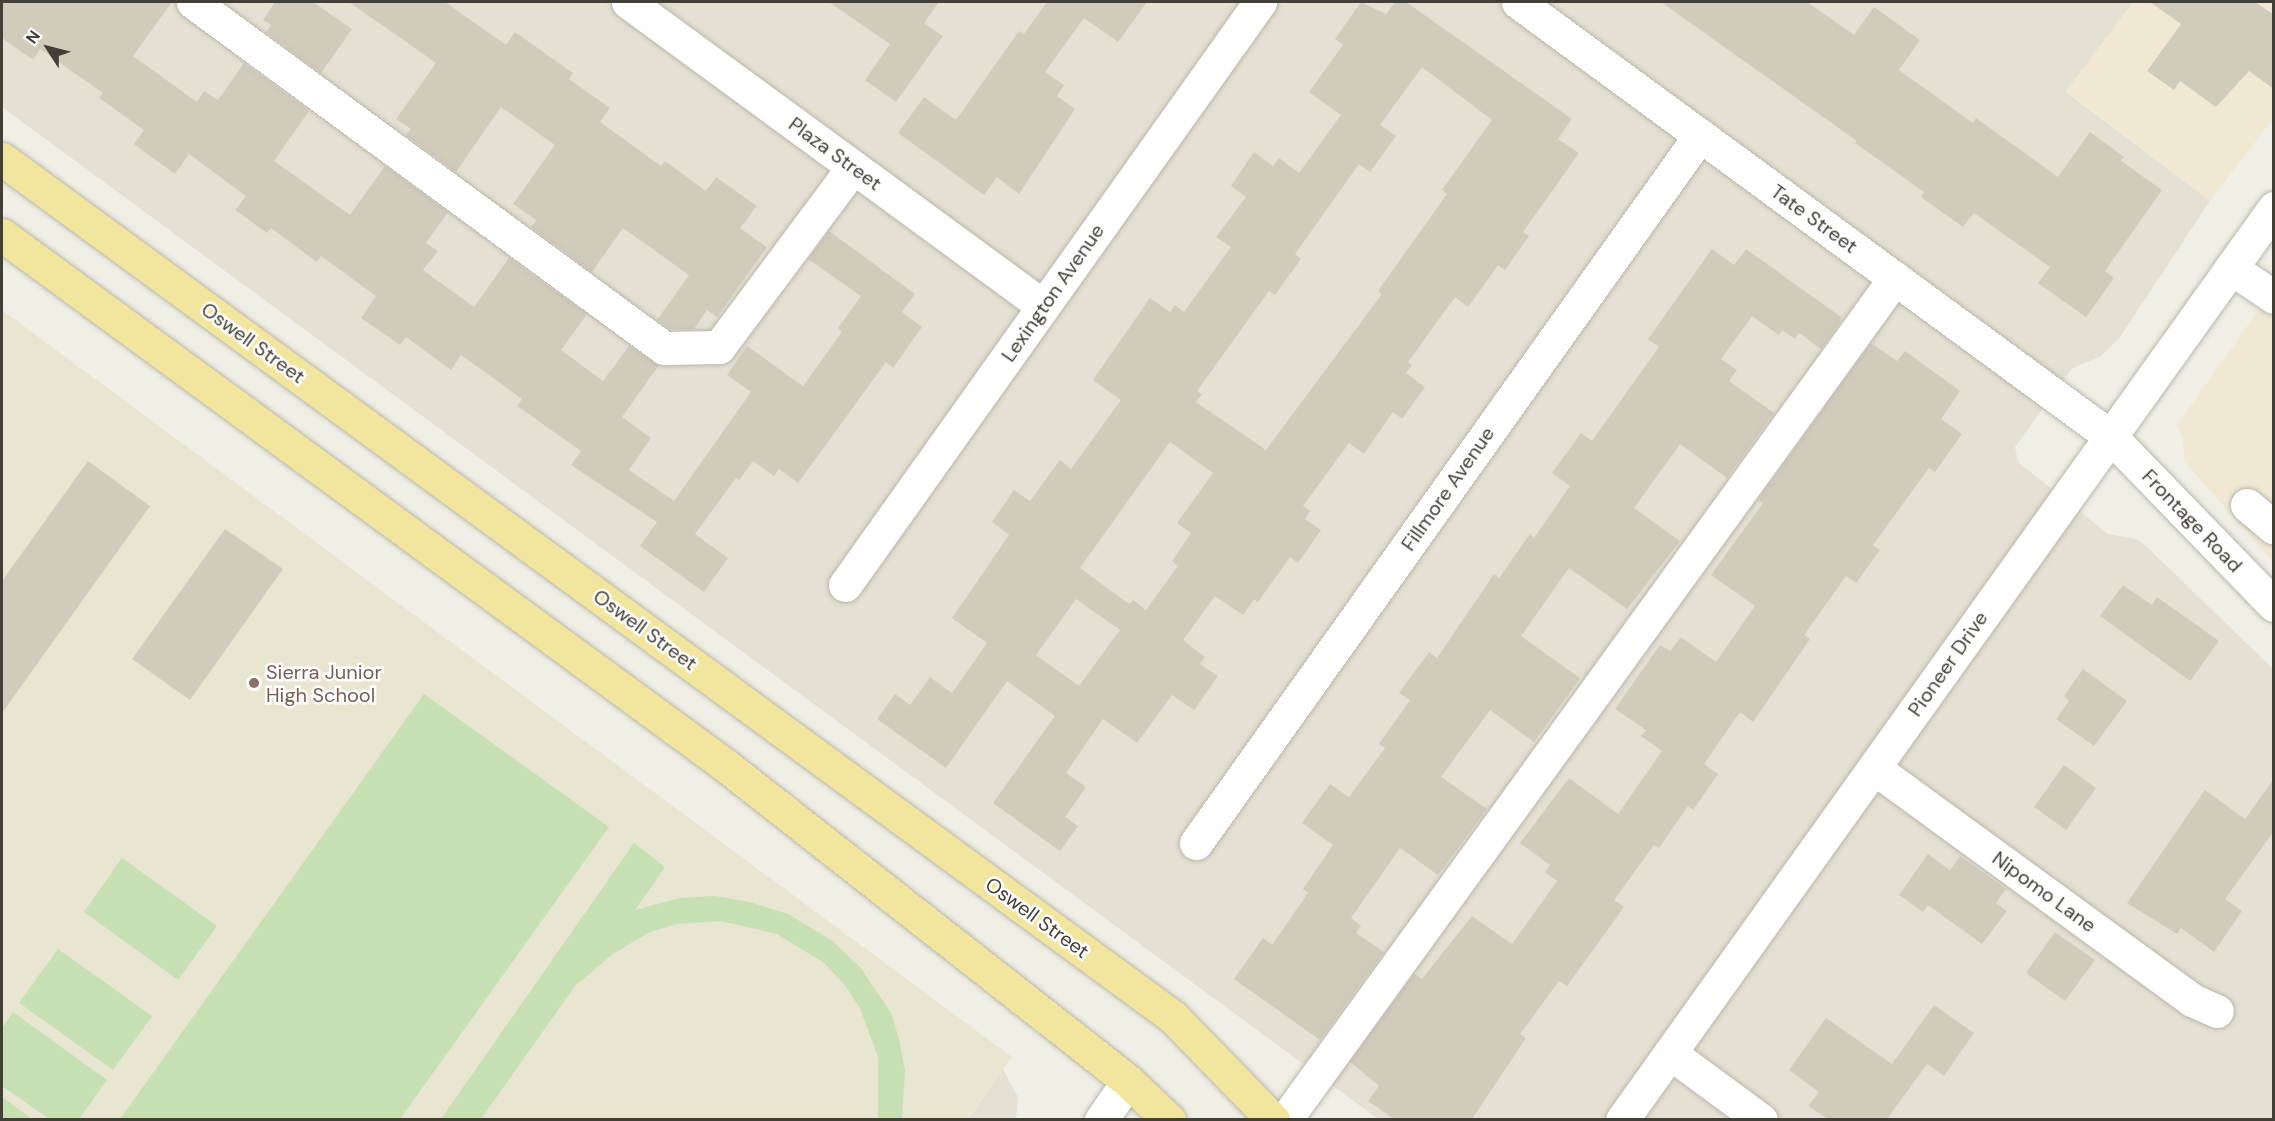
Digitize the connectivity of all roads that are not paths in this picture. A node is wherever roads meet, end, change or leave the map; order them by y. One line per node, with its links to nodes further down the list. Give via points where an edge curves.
1 (193, 2): 7 (street, via 664,348 719,347)
2 (627, 2): 7 (street, Plaza Street)
3 (1260, 2): 13 (street, Lexington Avenue)
4 (1518, 2): 5 (street, Tate Street)
5 (1700, 135): 11 (street, Tate Street); 20 (street, Fillmore Avenue)
6 (2, 159): 26 (main road, Oswell Street, via 1173,1017)
7 (853, 167): 13 (street, Plaza Street)
8 (2274, 208): 10 (street, Pioneer Drive)
9 (2, 235): 23 (main road, via 725,765)
10 (2230, 268): 12 (street); 14 (street, Pioneer Drive)
11 (1895, 278): 14 (street, Tate Street); 27 (street)
12 (2274, 297)
13 (1043, 306): 17 (street, Lexington Avenue)
14 (2110, 436): 18 (street, Frontage Road); 19 (street, Pioneer Drive)
15 (2247, 505): 16 (street)
16 (2274, 528)
17 (845, 585)
18 (2274, 605)
19 (1874, 768): 21 (street, Nipomo Lane, via 2192,1000); 22 (street, Pioneer Drive)
20 (1196, 843)
21 (2217, 1011)
22 (1670, 1053): 28 (street, Pioneer Drive); 29 (street)
23 (1128, 1081): 24 (street); 25 (main road)
24 (1101, 1119)
25 (1169, 1119)
26 (1273, 1119)
27 (1286, 1119)
28 (1622, 1119)
29 (1761, 1119)

